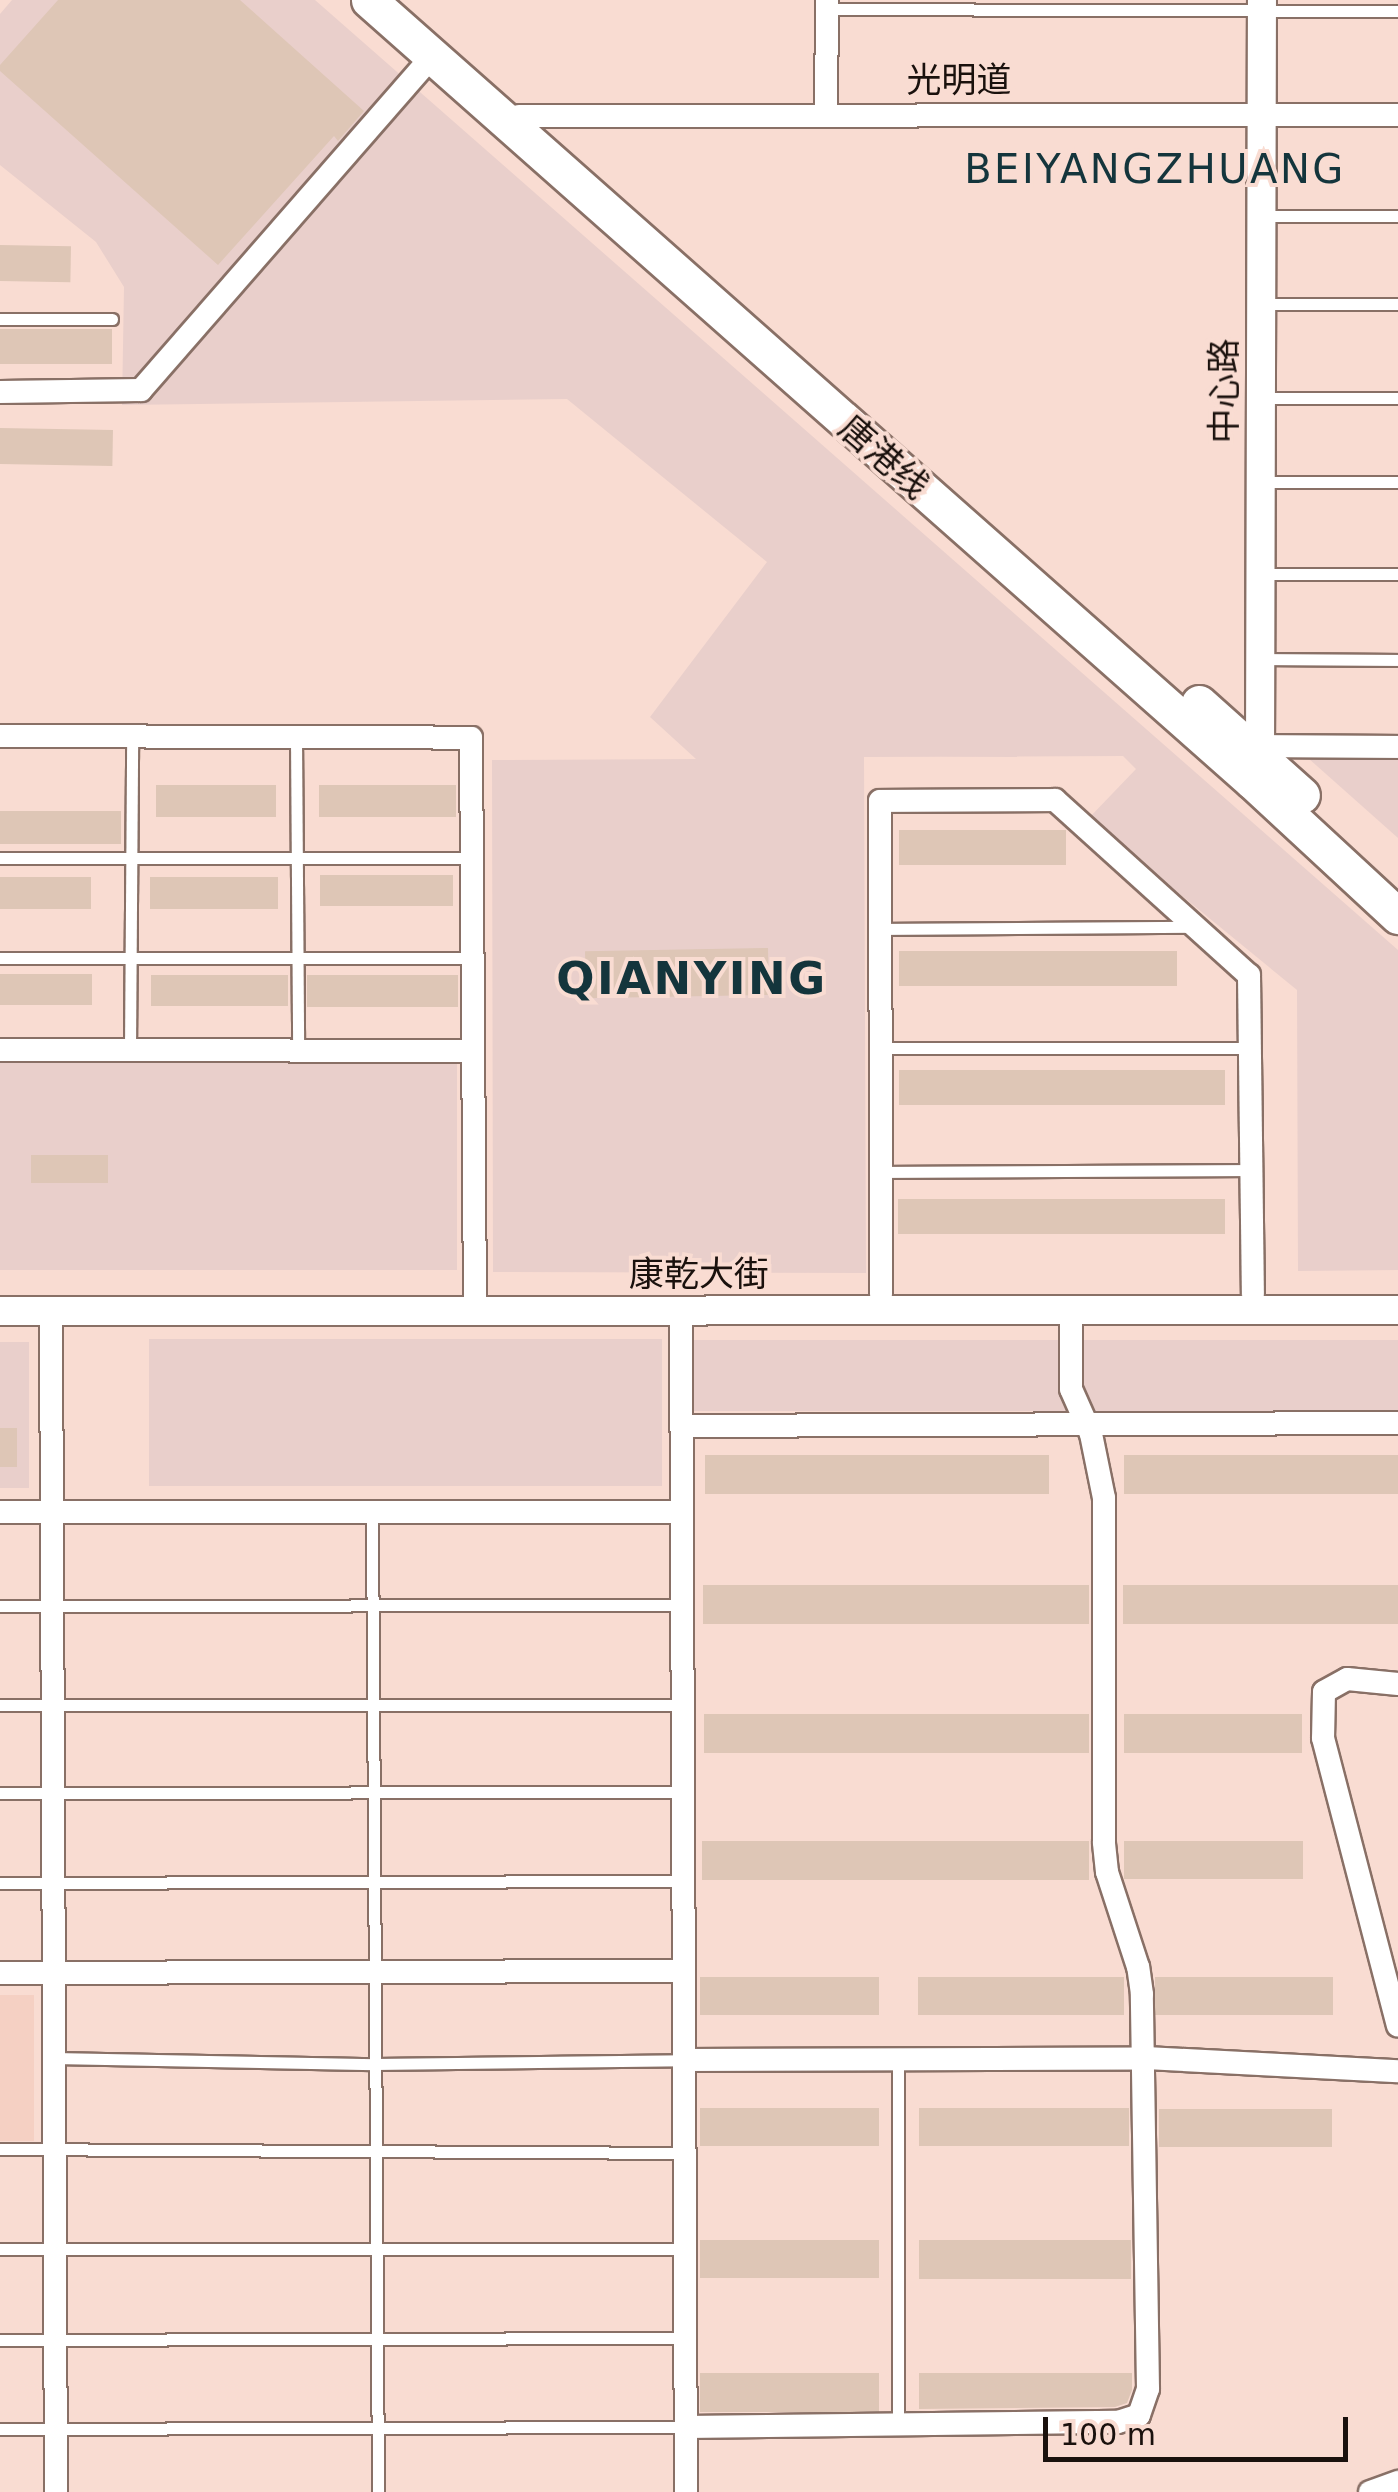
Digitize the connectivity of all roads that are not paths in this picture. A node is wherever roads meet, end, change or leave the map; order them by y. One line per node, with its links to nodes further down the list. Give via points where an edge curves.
1 (369, 0): 6 (highway, 唐港线)
2 (395, 0): 10 (highway, 唐港线)
3 (827, 4): 4 (lane); 7 (street)
4 (1262, 5): 5 (lane); 8 (street, 中心路)
5 (1398, 11)
6 (432, 57): 17 (street, via 141,390); 30 (highway, 唐港线)
7 (826, 115): 8 (street, 光明道); 10 (street, 光明道)
8 (1262, 115): 9 (street, 光明道); 11 (street, 中心路)
9 (1398, 115)
10 (519, 116): 30 (highway, 唐港线)
11 (1262, 216): 12 (lane); 13 (street, 中心路)
12 (1398, 216)
13 (1262, 304): 14 (lane); 18 (street, 中心路)
14 (1398, 304)
15 (0, 318): 16 (lane)
16 (112, 319)
17 (0, 392)
18 (1262, 398): 19 (lane); 20 (street, 中心路)
19 (1398, 398)
20 (1261, 482): 21 (lane); 22 (street, 中心路)
21 (1398, 482)
22 (1261, 574): 23 (lane); 24 (street, 中心路)
23 (1398, 574)
24 (1260, 659): 25 (lane); 30 (street, 中心路)
25 (1398, 660)
26 (0, 736): 27 (street)
27 (132, 736): 28 (street); 32 (lane)
28 (296, 737): 33 (lane); 34 (street, via 471,738)
29 (1398, 747): 30 (street)
30 (1257, 761): 35 (highway, 唐港线); 36 (highway, 唐港线)
31 (0, 858): 32 (lane)
32 (131, 858): 33 (lane); 40 (lane)
33 (297, 858): 34 (lane); 41 (lane)
34 (472, 858): 42 (street)
35 (1398, 884)
36 (1398, 916)
37 (1196, 927): 38 (lane); 38 (street, via 1056,800 880,800); 44 (street, via 1249,975)
38 (880, 929): 43 (street)
39 (0, 958): 40 (lane)
40 (130, 958): 41 (lane); 46 (lane)
41 (298, 958): 42 (lane); 47 (lane)
42 (472, 958): 48 (street)
43 (880, 1048): 44 (lane); 50 (street)
44 (1250, 1048): 49 (street)
45 (0, 1050): 46 (street)
46 (130, 1050): 47 (street)
47 (298, 1050): 48 (street)
48 (473, 1051): 55 (street)
49 (1252, 1170): 50 (lane); 52 (street)
50 (880, 1172): 51 (street)
51 (881, 1294): 52 (street, 康乾大街); 55 (street, 康乾大街)
52 (1253, 1294): 53 (street, 康乾大街)
53 (1398, 1294)
54 (0, 1295): 55 (street, 康乾大街)
55 (475, 1303): 59 (street, 康乾大街); 60 (street, 康乾大街)
56 (1071, 1310): 57 (street, 康乾大街); 60 (street, 康乾大街); 61 (street, via 1071,1389)
57 (1398, 1310)
58 (0, 1312): 59 (street, 康乾大街)
59 (51, 1312): 65 (street)
60 (681, 1312): 63 (street)
61 (1085, 1423): 62 (street); 63 (street); 91 (street, via 1104,1498 1104,1842 1138,1967)
62 (1398, 1423)
63 (681, 1426): 67 (street)
64 (0, 1512): 65 (street)
65 (52, 1512): 66 (street); 71 (street)
66 (372, 1512): 67 (street); 68 (lane)
67 (682, 1512): 69 (street)
68 (372, 1605): 69 (lane); 71 (lane); 75 (lane)
69 (682, 1605): 76 (street)
70 (0, 1606): 71 (lane)
71 (52, 1606): 74 (street)
72 (1398, 1684): 89 (street, via 1347,1678 1324,1692 1323,1738)
73 (0, 1705): 74 (lane)
74 (53, 1705): 75 (lane); 78 (street)
75 (373, 1705): 76 (lane); 79 (lane)
76 (683, 1705): 77 (street)
77 (683, 1792): 79 (lane); 81 (street)
78 (53, 1793): 79 (lane); 80 (lane); 84 (street)
79 (374, 1793): 82 (lane)
80 (0, 1794)
81 (683, 1881): 82 (lane); 85 (street)
82 (374, 1882): 84 (lane); 86 (lane)
83 (0, 1883): 84 (lane)
84 (54, 1883): 88 (street)
85 (684, 1971): 86 (street); 92 (street)
86 (375, 1972): 88 (street); 94 (lane)
87 (0, 1973): 88 (street)
88 (54, 1973): 90 (street)
89 (1398, 2025)
90 (54, 2058): 94 (lane); 97 (street)
91 (1146, 2058): 93 (street); 95 (street); 108 (street, via 1148,2389 1139,2414 1118,2422)
92 (684, 2060): 93 (street); 94 (lane); 99 (street)
93 (898, 2060): 108 (lane)
94 (376, 2064): 98 (lane)
95 (1398, 2071)
96 (0, 2148): 97 (lane)
97 (53, 2148): 98 (lane); 101 (street)
98 (376, 2150): 99 (lane); 102 (lane)
99 (684, 2152): 103 (street)
100 (0, 2249): 101 (lane)
101 (55, 2249): 102 (lane); 107 (street)
102 (377, 2249): 103 (lane); 105 (lane)
103 (685, 2249): 104 (street)
104 (685, 2338): 105 (lane); 109 (street)
105 (377, 2339): 107 (lane); 111 (lane)
106 (0, 2340): 107 (lane)
107 (56, 2340): 110 (street)
108 (898, 2421): 109 (street)
109 (686, 2427): 111 (lane); 116 (street)
110 (56, 2428): 111 (lane); 112 (lane); 114 (street)
111 (378, 2428): 115 (lane)
112 (0, 2429)
113 (1398, 2482): 117 (street)
114 (56, 2492)
115 (378, 2492)
116 (686, 2492)
117 (1370, 2492)

